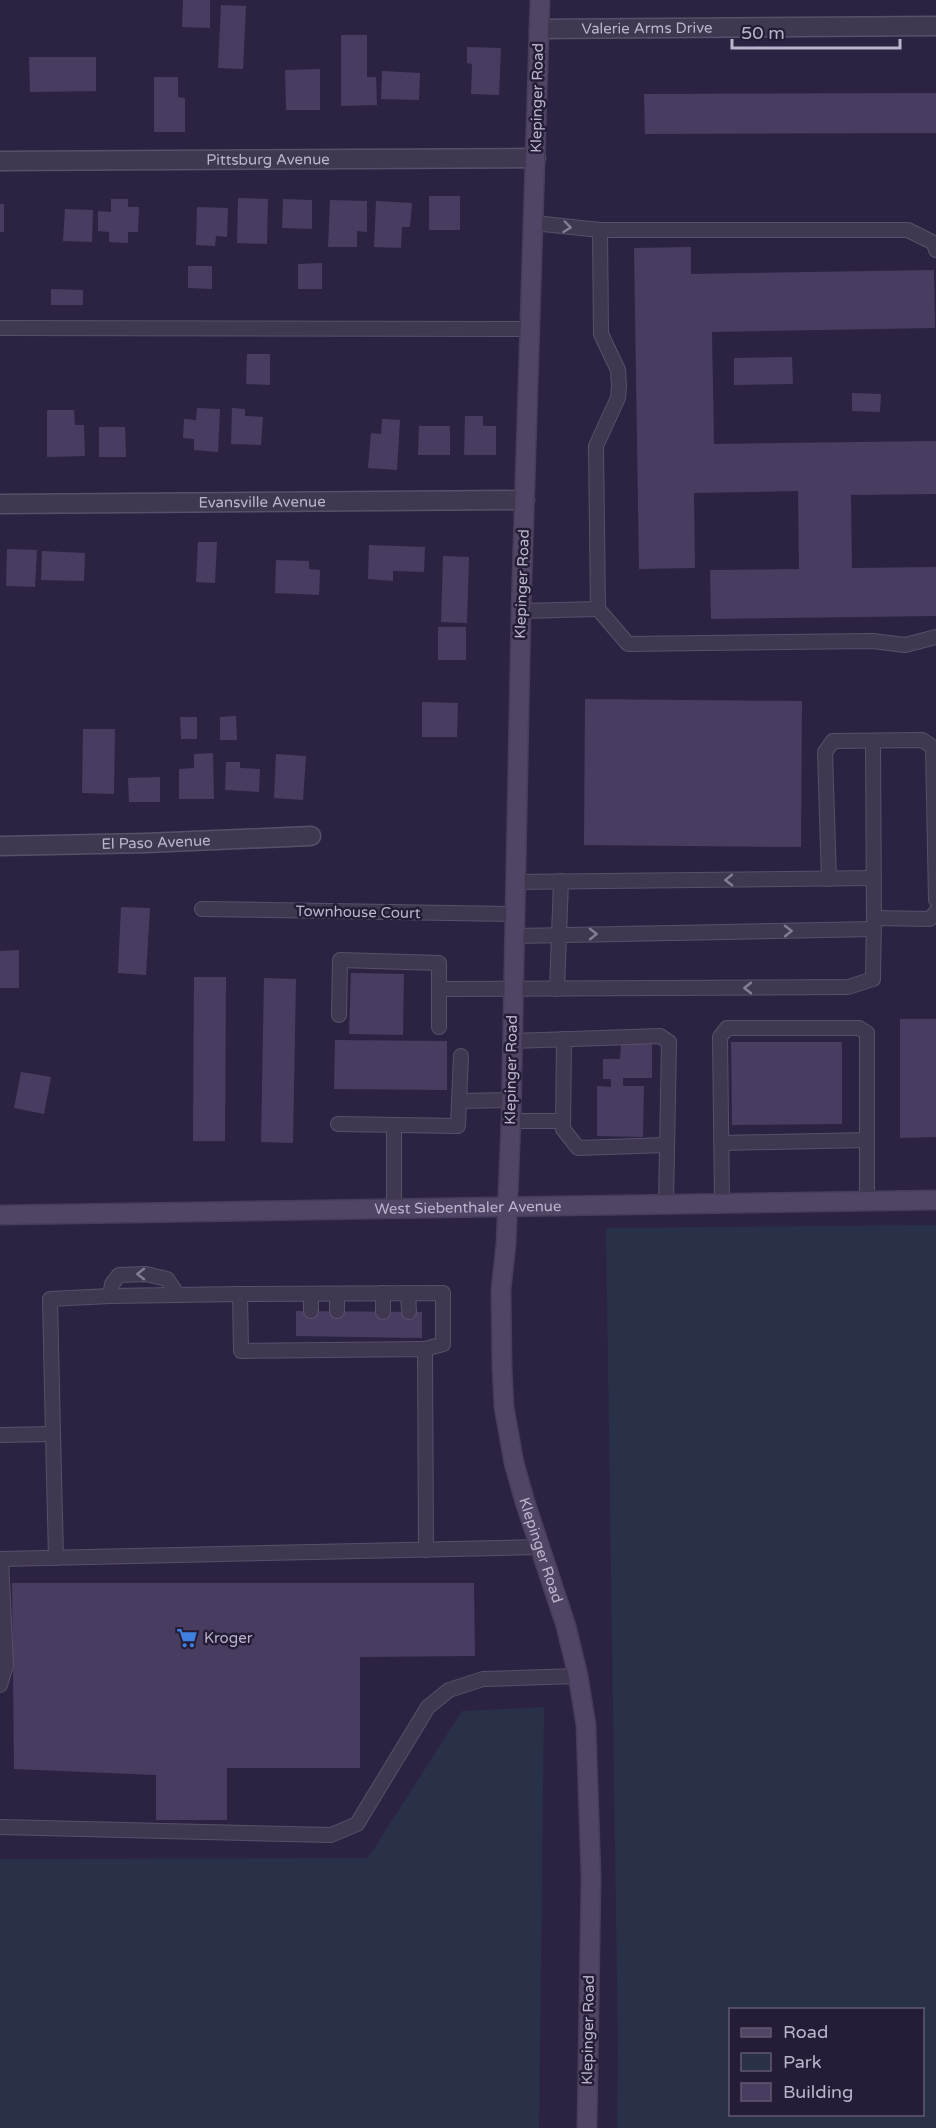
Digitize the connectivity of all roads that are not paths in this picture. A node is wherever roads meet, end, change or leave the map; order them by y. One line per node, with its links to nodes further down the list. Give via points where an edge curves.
1 (540, 0): 3 (street, Klepinger Road)
2 (936, 26): 3 (street, Valerie Arms Drive)
3 (539, 29): 4 (street, Klepinger Road)
4 (536, 158): 5 (street, Pittsburg Avenue); 6 (street, Klepinger Road)
5 (0, 161)
6 (534, 223): 7 (lane, one-way to 7); 10 (street, Klepinger Road)
7 (600, 230): 8 (lane, via 908,230 934,243); 13 (lane, via 601,334 618,370 619,386 618,398 596,446)
8 (936, 249)
9 (0, 328): 10 (lane)
10 (530, 329): 11 (street, Klepinger Road)
11 (525, 500): 12 (street, Evansville Avenue); 14 (street, Klepinger Road)
12 (0, 504)
13 (598, 609): 14 (lane); 15 (lane, via 628,644 873,641 905,645)
14 (522, 611): 24 (street, Klepinger Road)
15 (936, 637)
16 (873, 741): 17 (lane, via 922,740 933,747); 21 (lane); 22 (lane, via 833,741 825,752)
17 (935, 796): 20 (lane)
18 (311, 836): 19 (street, El Paso Avenue)
19 (0, 846)
20 (936, 868): 25 (lane)
21 (874, 878): 22 (lane); 29 (lane)
22 (829, 879): 23 (lane, one-way to 23)
23 (561, 881): 24 (lane); 30 (lane)
24 (514, 882): 28 (street, Klepinger Road)
25 (936, 900)
26 (201, 909): 28 (lane, Townhouse Court)
27 (936, 912): 29 (lane, via 930,919)
28 (514, 914): 31 (street, Klepinger Road)
29 (874, 923): 30 (lane, one-way to 29); 34 (lane, one-way to 34, via 873,979 848,987)
30 (560, 935): 31 (lane); 34 (lane)
31 (514, 936): 33 (street, Klepinger Road)
32 (439, 989): 33 (lane); 35 (lane, via 439,963 340,960); 36 (lane)
33 (513, 989): 34 (lane); 38 (street, Klepinger Road)
34 (557, 989)
35 (339, 1015)
36 (439, 1027)
37 (564, 1039): 38 (lane); 43 (lane); 48 (lane, via 660,1036 669,1041)
38 (512, 1041): 40 (street, Klepinger Road)
39 (461, 1056): 41 (lane)
40 (511, 1100): 41 (lane); 42 (street, Klepinger Road)
41 (459, 1101): 45 (lane, via 458,1126)
42 (511, 1121): 43 (lane); 53 (street, Klepinger Road)
43 (563, 1121): 48 (lane, via 563,1129 578,1148)
44 (338, 1124): 45 (lane)
45 (394, 1125): 54 (lane)
46 (867, 1140): 47 (lane); 47 (lane, via 867,1033 859,1028 727,1028 720,1037); 50 (lane)
47 (722, 1143): 51 (lane)
48 (667, 1145): 52 (lane)
49 (936, 1200): 50 (street, West Siebenthaler Avenue)
50 (867, 1201): 51 (street, West Siebenthaler Avenue)
51 (722, 1202): 52 (street, West Siebenthaler Avenue)
52 (666, 1204): 53 (street, West Siebenthaler Avenue)
53 (507, 1208): 54 (street, West Siebenthaler Avenue); 70 (street, Klepinger Road, via 501,1289 504,1407 514,1462)
54 (394, 1210): 55 (street, West Siebenthaler Avenue)
55 (0, 1215)
56 (383, 1293): 57 (lane); 61 (lane); 65 (lane)
57 (408, 1293): 66 (lane); 67 (lane, via 443,1293 443,1344)
58 (178, 1294): 59 (lane); 62 (lane); 62 (lane, one-way to 62, via 167,1279 146,1274 119,1275)
59 (240, 1294): 60 (lane); 67 (lane, via 241,1351 312,1343 409,1343)
60 (311, 1294): 61 (lane); 63 (lane)
61 (337, 1294): 64 (lane)
62 (110, 1296): 68 (lane, via 50,1299)
63 (311, 1311)
64 (337, 1311)
65 (383, 1312)
66 (409, 1312)
67 (425, 1349): 71 (lane)
68 (53, 1434): 69 (lane); 72 (lane)
69 (0, 1435)
70 (540, 1547): 71 (lane); 74 (street, Klepinger Road)
71 (426, 1550): 72 (lane)
72 (56, 1558): 73 (lane)
73 (1, 1559): 75 (lane, via 6,1665)
74 (578, 1676): 76 (lane, via 483,1679 449,1690 428,1707 357,1824 331,1835); 77 (street, Klepinger Road, via 586,1725 590,1855)
75 (0, 1685)
76 (0, 1827)
77 (587, 2128)

